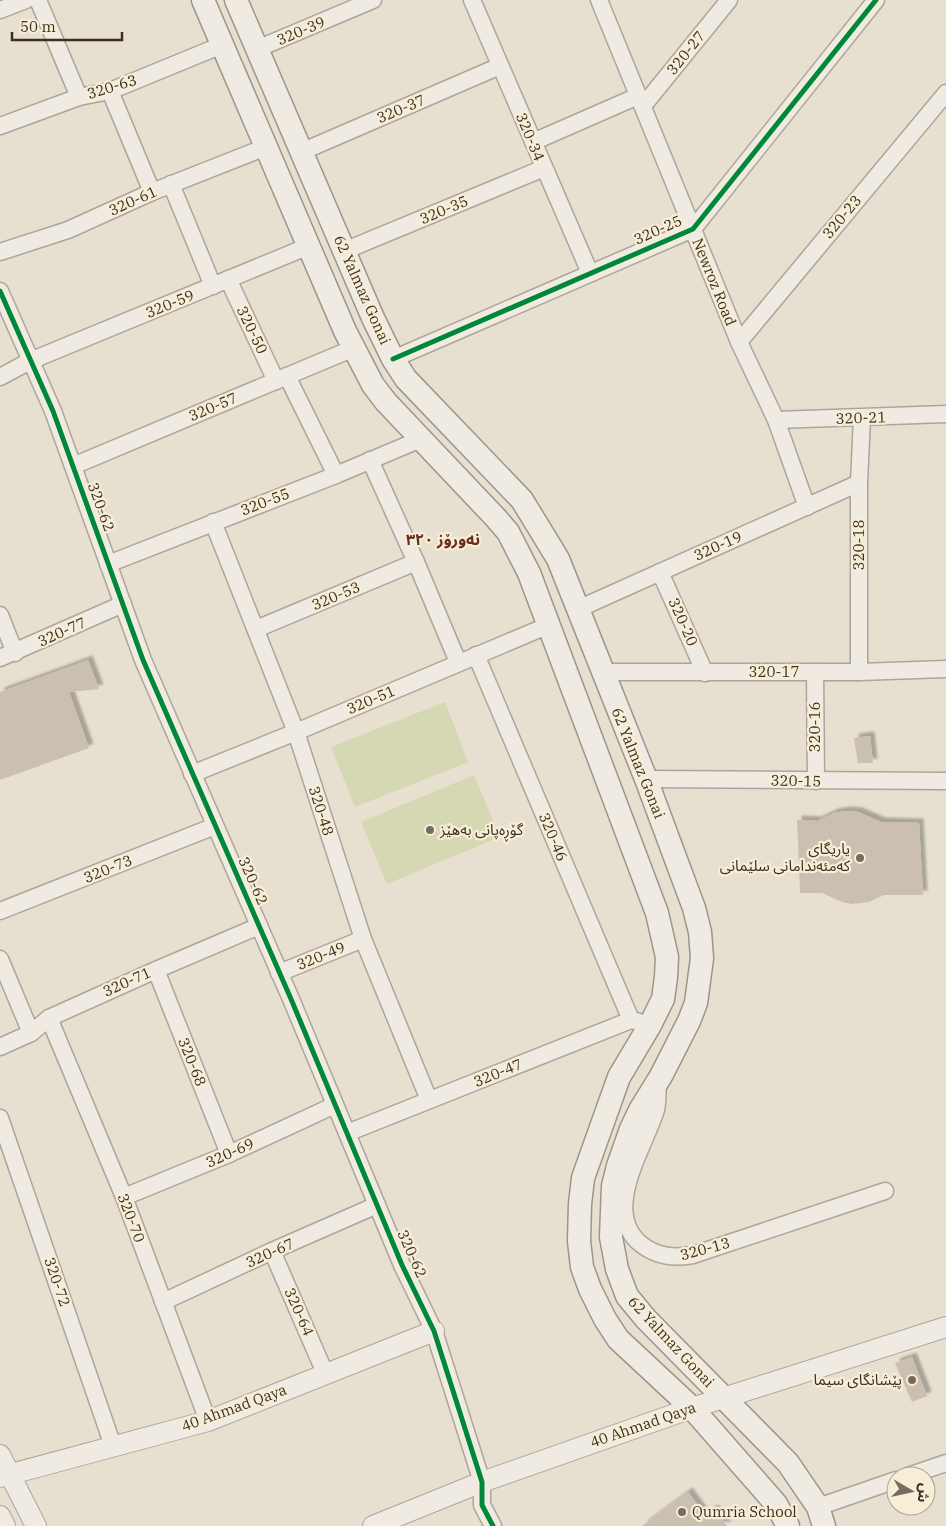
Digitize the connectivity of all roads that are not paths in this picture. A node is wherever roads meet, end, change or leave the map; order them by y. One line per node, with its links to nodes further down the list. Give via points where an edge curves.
1 (26, 0): 10 (street)
2 (38, 0): 16 (street)
3 (203, 0): 11 (main road, 62 Yalmaz Gonai)
4 (236, 0): 12 (main road, 62 Yalmaz Gonai)
5 (373, 0): 12 (street, 320-39)
6 (472, 0): 13 (street, 320-34)
7 (599, 0): 17 (street, Newroz Road)
8 (729, 0): 17 (street, 320-27)
9 (876, 0): 25 (street, 320-25)
10 (0, 10)
11 (222, 45): 14 (street, 320-63); 20 (main road, 62 Yalmaz Gonai)
12 (257, 50): 21 (main road, 62 Yalmaz Gonai)
13 (500, 66): 19 (street, 320-34); 21 (street, 320-37)
14 (110, 91): 16 (street, 320-63); 24 (street)
15 (946, 93): 32 (street, 320-23)
16 (79, 97): 18 (street, 320-63)
17 (640, 101): 19 (street); 25 (street, Newroz Road)
18 (0, 126)
19 (533, 142): 22 (street, 320-34)
20 (266, 147): 23 (street, 320-61); 26 (main road, 62 Yalmaz Gonai)
21 (301, 152): 27 (main road, 62 Yalmaz Gonai)
22 (544, 168): 27 (street, 320-35); 29 (street, 320-34)
23 (171, 184): 24 (street, 320-61); 30 (street, 320-50)
24 (152, 192): 28 (street, 320-61, via 68,230)
25 (693, 229): 29 (street, 320-25); 32 (street, Newroz Road)
26 (309, 246): 30 (street, 320-59); 33 (main road, 62 Yalmaz Gonai)
27 (344, 251): 34 (main road, 62 Yalmaz Gonai)
28 (0, 252)
29 (590, 273): 34 (street, 320-25)
30 (221, 283): 35 (street, 320-59); 37 (street, 320-50)
31 (0, 291): 35 (street, 320-62)
32 (739, 342): 40 (street, Newroz Road)
33 (354, 348): 37 (street, 320-57); 41 (main road, 62 Yalmaz Gonai, via 373,385)
34 (393, 359): 42 (main road, 62 Yalmaz Gonai, via 406,379)
35 (30, 361): 36 (street, 320-59); 44 (street, 320-62)
36 (0, 376)
37 (282, 378): 44 (street, 320-57); 45 (street, 320-50)
38 (946, 414): 39 (street, 320-21)
39 (862, 418): 40 (street, 320-21); 47 (street, 320-18)
40 (776, 420): 48 (street, Newroz Road)
41 (421, 439): 43 (street, 320-55); 46 (main road, 62 Yalmaz Gonai)
42 (477, 453): 46 (main road); 54 (main road, 62 Yalmaz Gonai, via 522,500 558,559)
43 (370, 460): 45 (street, 320-55); 50 (street)
44 (73, 466): 51 (street, 320-62)
45 (336, 475): 49 (street, 320-55)
46 (456, 475): 56 (main road, 62 Yalmaz Gonai, via 508,532)
47 (859, 483): 48 (street, 320-19); 64 (street, 320-18)
48 (807, 507): 52 (street, 320-19)
49 (213, 522): 51 (street, 320-55); 57 (street, 320-48)
50 (416, 562): 57 (street, 320-53); 60 (street)
51 (108, 564): 53 (street, 320-62)
52 (660, 572): 54 (street, 320-19); 65 (street, 320-20)
53 (123, 604): 59 (street, 320-77); 67 (street, 320-62, via 143,660)
54 (578, 609): 62 (main road, 62 Yalmaz Gonai)
55 (0, 615): 59 (street)
56 (549, 624): 58 (street, 320-51); 79 (main road, 62 Yalmaz Gonai, via 663,936 667,957 663,999)
57 (256, 629): 66 (street, 320-48)
58 (476, 655): 60 (street, 320-51); 79 (street, 320-46)
59 (8, 656)
60 (458, 662): 66 (street, 320-51)
61 (946, 669): 64 (street, 320-17)
62 (602, 672): 65 (street, 320-17); 68 (main road, 62 Yalmaz Gonai)
63 (815, 672): 64 (street, 320-17); 65 (street, 320-17); 69 (street, 320-16)
64 (859, 672)
65 (705, 673)
66 (296, 732): 67 (street, 320-51); 74 (street, 320-48)
67 (192, 774): 71 (street, 320-62)
68 (646, 779): 69 (street, 320-15); 82 (main road, 62 Yalmaz Gonai, via 694,908 702,958 696,1003)
69 (816, 781): 70 (street, 320-15)
70 (946, 781)
71 (215, 826): 72 (street, 320-73); 73 (street, 320-62)
72 (0, 911)
73 (259, 926): 76 (street, 320-71); 77 (street, 320-62)
74 (363, 939): 77 (street, 320-49); 83 (street, 320-48)
75 (0, 959): 80 (street)
76 (156, 970): 78 (street, 320-71); 87 (street, 320-68)
77 (279, 972): 84 (street, 320-62)
78 (49, 1018): 80 (street, 320-71); 89 (street, 320-70)
79 (640, 1023): 83 (street, 320-47); 97 (main road, 62 Yalmaz Gonai, via 583,1178 579,1241 582,1267 590,1289 618,1339)
80 (31, 1033): 81 (street, 320-71)
81 (0, 1047)
82 (661, 1076): 88 (street, 320-13, via 655,1111 638,1151 623,1210 627,1228 648,1249 670,1257 693,1255); 96 (main road, 62 Yalmaz Gonai, via 631,1128 613,1186 611,1237 617,1269 627,1296 646,1320)
83 (429, 1100): 86 (street, 320-47)
84 (335, 1104): 86 (street, 320-62); 87 (street, 320-69)
85 (0, 1118): 99 (street, 320-72)
86 (347, 1133): 90 (street, 320-62)
87 (229, 1154): 89 (street, 320-69)
88 (885, 1191)
89 (124, 1197): 92 (street, 320-70)
90 (377, 1206): 91 (street, 320-67); 94 (street, 320-62)
91 (272, 1251): 92 (street, 320-67); 95 (street, 320-64)
92 (163, 1302): 98 (street, 320-70)
93 (944, 1330): 96 (street, 40 Ahmad Qaya)
94 (434, 1331): 95 (street, 40 Ahmad Qaya); 102 (street, 320-62)
95 (325, 1373): 98 (street, 40 Ahmad Qaya)
96 (724, 1397): 97 (street, 40 Ahmad Qaya); 105 (main road, 62 Yalmaz Gonai, via 788,1463)
97 (692, 1408): 102 (street, 40 Ahmad Qaya); 110 (main road, 62 Yalmaz Gonai, via 776,1504)
98 (208, 1421): 99 (street, 40 Ahmad Qaya)
99 (113, 1446): 101 (street, 40 Ahmad Qaya)
100 (0, 1455): 101 (street)
101 (5, 1476): 107 (street)
102 (482, 1482): 108 (street, 40 Ahmad Qaya); 109 (street, 320-62, via 482,1505)
103 (886, 1485): 105 (street)
104 (0, 1516): 106 (street)
105 (821, 1517)
106 (5, 1526)
107 (36, 1526)
108 (373, 1526)
109 (493, 1526)
110 (788, 1526)

